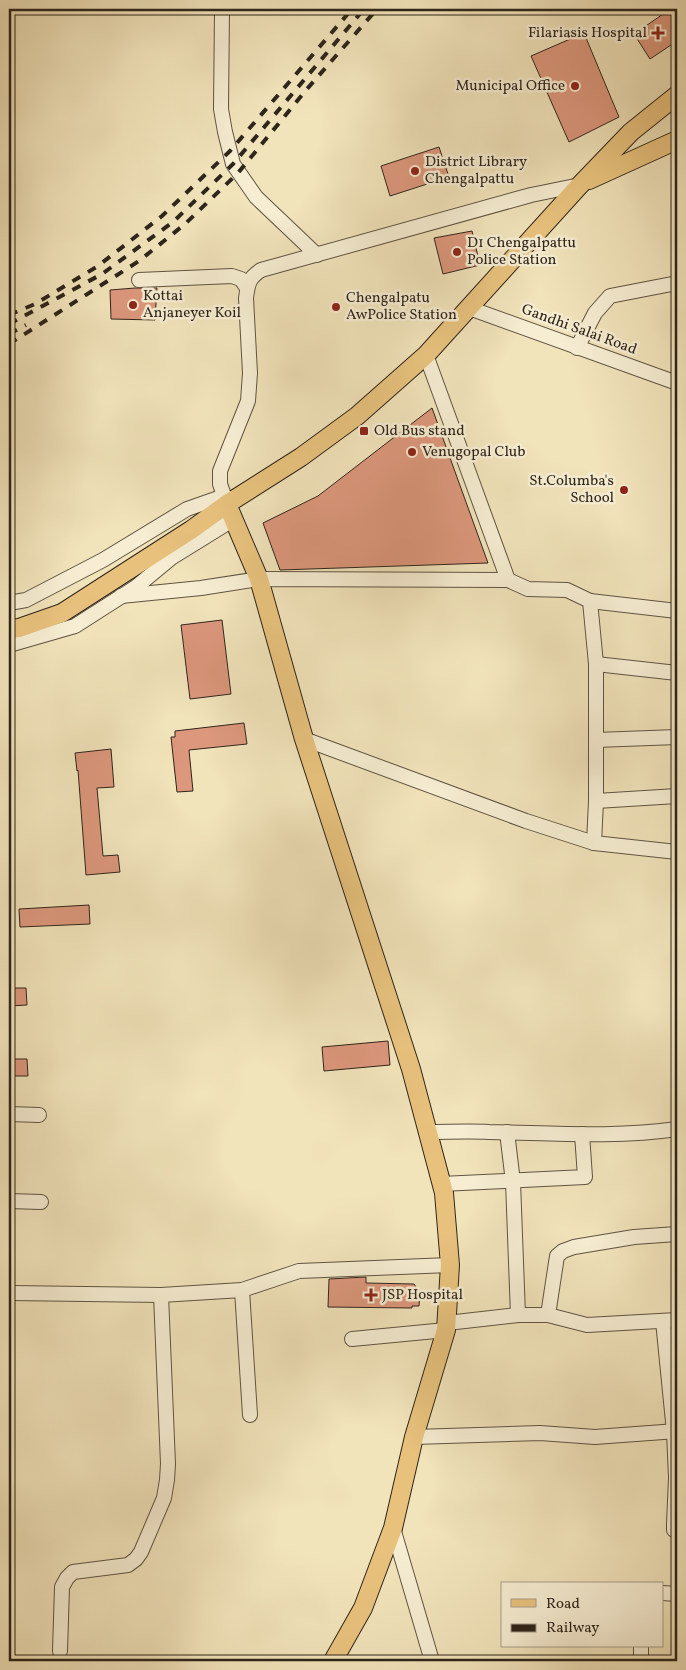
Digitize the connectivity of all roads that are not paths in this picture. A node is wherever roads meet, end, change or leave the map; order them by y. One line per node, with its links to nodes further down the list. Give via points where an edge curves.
1 (222, 9): 5 (street, via 222,109 233,164 256,197)
2 (677, 95): 4 (main road, via 631,132)
3 (677, 140): 4 (main road)
4 (580, 185): 5 (street); 9 (main road)
5 (317, 255): 8 (street, via 261,270 251,277)
6 (139, 280): 8 (street, via 232,276 241,279)
7 (677, 283): 10 (street, via 610,296 596,312)
8 (247, 288): 13 (street, via 248,401 220,471 220,484)
9 (469, 308): 10 (street, Gandhi Salai Road); 11 (main road)
10 (577, 348): 12 (street, Gandhi Salai Road)
11 (426, 355): 13 (main road, via 357,416); 15 (street)
12 (677, 383)
13 (228, 506): 14 (main road); 16 (street, via 171,558); 18 (street, via 187,509 103,560 26,600); 20 (main road, via 62,613)
14 (259, 579): 15 (street); 16 (street); 25 (main road)
15 (508, 580): 17 (street, via 528,589 567,590)
16 (121, 596): 21 (street, via 75,626)
17 (590, 601): 19 (street); 22 (street)
18 (9, 603)
19 (677, 611)
20 (9, 630)
21 (9, 646)
22 (596, 664): 23 (street); 26 (street)
23 (677, 673)
24 (677, 737): 26 (street)
25 (304, 739): 29 (street); 34 (main road, via 411,1069)
26 (596, 740): 28 (street)
27 (677, 796): 28 (street)
28 (596, 801): 29 (street)
29 (594, 843): 30 (street)
30 (677, 852)
31 (9, 1114): 32 (street)
32 (39, 1116)
33 (677, 1129): 36 (street, via 649,1133)
34 (428, 1132): 35 (street); 38 (main road)
35 (508, 1132): 36 (street); 37 (street)
36 (582, 1134): 37 (street, via 585,1177)
37 (513, 1182): 38 (street); 47 (street)
38 (442, 1184): 42 (main road)
39 (9, 1201): 40 (street)
40 (41, 1202)
41 (677, 1234): 46 (street, via 634,1237 563,1251 557,1256)
42 (450, 1265): 43 (street, via 299,1271); 49 (main road)
43 (242, 1290): 45 (street); 51 (street)
44 (9, 1293): 45 (street)
45 (161, 1296): 59 (street, via 168,1464 164,1498 142,1552 136,1559 128,1565 73,1572 67,1578 62,1587)
46 (548, 1314): 47 (street); 48 (street, via 587,1325)
47 (518, 1315): 49 (street)
48 (670, 1320): 52 (street)
49 (446, 1327): 50 (street); 53 (main road)
50 (352, 1339)
51 (250, 1415)
52 (676, 1431): 53 (street, via 595,1436 540,1433); 55 (street, via 674,1530)
53 (414, 1436): 54 (main road)
54 (393, 1528): 60 (main road, via 363,1608); 61 (street)
55 (677, 1530)
56 (664, 1593): 57 (street)
57 (677, 1594)
58 (641, 1648): 62 (street)
59 (60, 1651)
60 (334, 1661)
61 (432, 1661)
62 (641, 1661)

